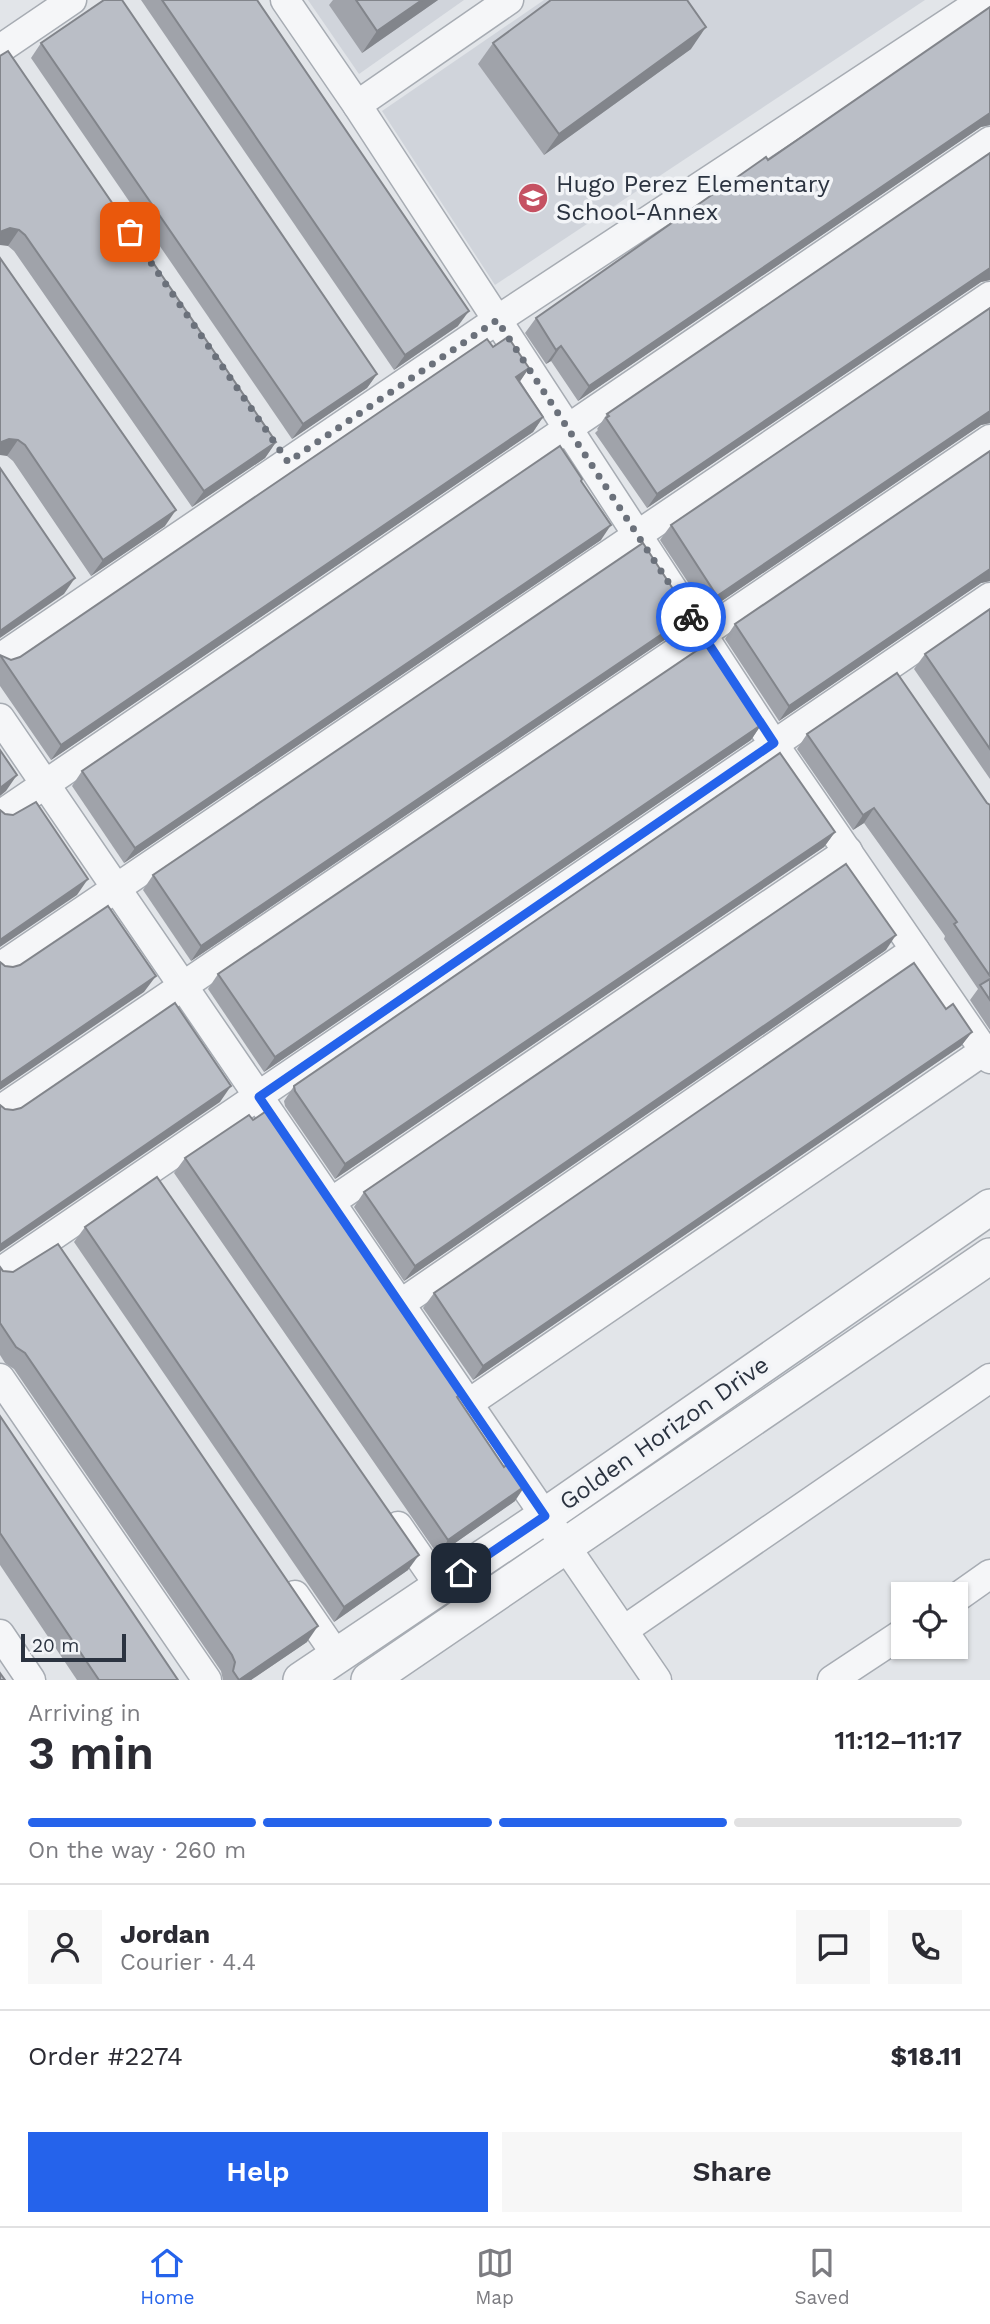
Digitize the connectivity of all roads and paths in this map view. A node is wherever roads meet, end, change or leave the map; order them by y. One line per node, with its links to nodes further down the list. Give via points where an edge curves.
1 (72, 0): 5 (street)
2 (285, 0): 7 (street)
3 (509, 0): 7 (street)
4 (982, 0): 10 (street)
5 (1, 48): 6 (street)
6 (19, 70)
7 (357, 104): 10 (street)
8 (990, 141): 11 (street)
9 (990, 296): 15 (street)
10 (497, 320): 11 (street); 14 (street, via 382,382)
11 (568, 429): 15 (street); 21 (street)
12 (272, 439): 14 (street)
13 (990, 439): 17 (street)
14 (288, 462): 18 (street, via 180,519 80,588)
15 (637, 535): 17 (street); 24 (street)
16 (990, 597): 20 (street, via 899,675)
17 (702, 634): 20 (street); 27 (street)
18 (0, 658)
19 (0, 718): 21 (street)
20 (774, 743): 23 (street); 29 (street)
21 (45, 784): 22 (street); 24 (street)
22 (0, 815)
23 (848, 851): 25 (street); 31 (street)
24 (116, 888): 26 (street); 27 (street)
25 (915, 950): 28 (street); 35 (street)
26 (0, 967)
27 (183, 986): 29 (street); 30 (street)
28 (987, 1055): 38 (street)
29 (259, 1097): 31 (street); 34 (street, via 159,1181 59,1249)
30 (0, 1110)
31 (331, 1202): 35 (street)
32 (987, 1215): 40 (street, Golden Horizon Drive)
33 (990, 1256): 41 (street, Golden Horizon Drive)
34 (0, 1272)
35 (400, 1304): 38 (street)
36 (0, 1378): 51 (street)
37 (990, 1378): 46 (street)
38 (469, 1403): 40 (street)
39 (386, 1508): 44 (street)
40 (545, 1516): 41 (street); 44 (street, Golden Horizon Drive)
41 (566, 1546): 46 (street); 53 (street, Golden Horizon Drive)
42 (990, 1574): 45 (street)
43 (283, 1577): 49 (street)
44 (440, 1587): 49 (street, Golden Horizon Drive)
45 (968, 1590)
46 (624, 1630): 54 (street)
47 (0, 1634): 50 (street)
48 (891, 1641): 55 (street)
49 (337, 1656): 52 (street, Golden Horizon Drive)
50 (31, 1680)
51 (207, 1680)
52 (301, 1680)
53 (369, 1680)
54 (657, 1680)
55 (832, 1680)

